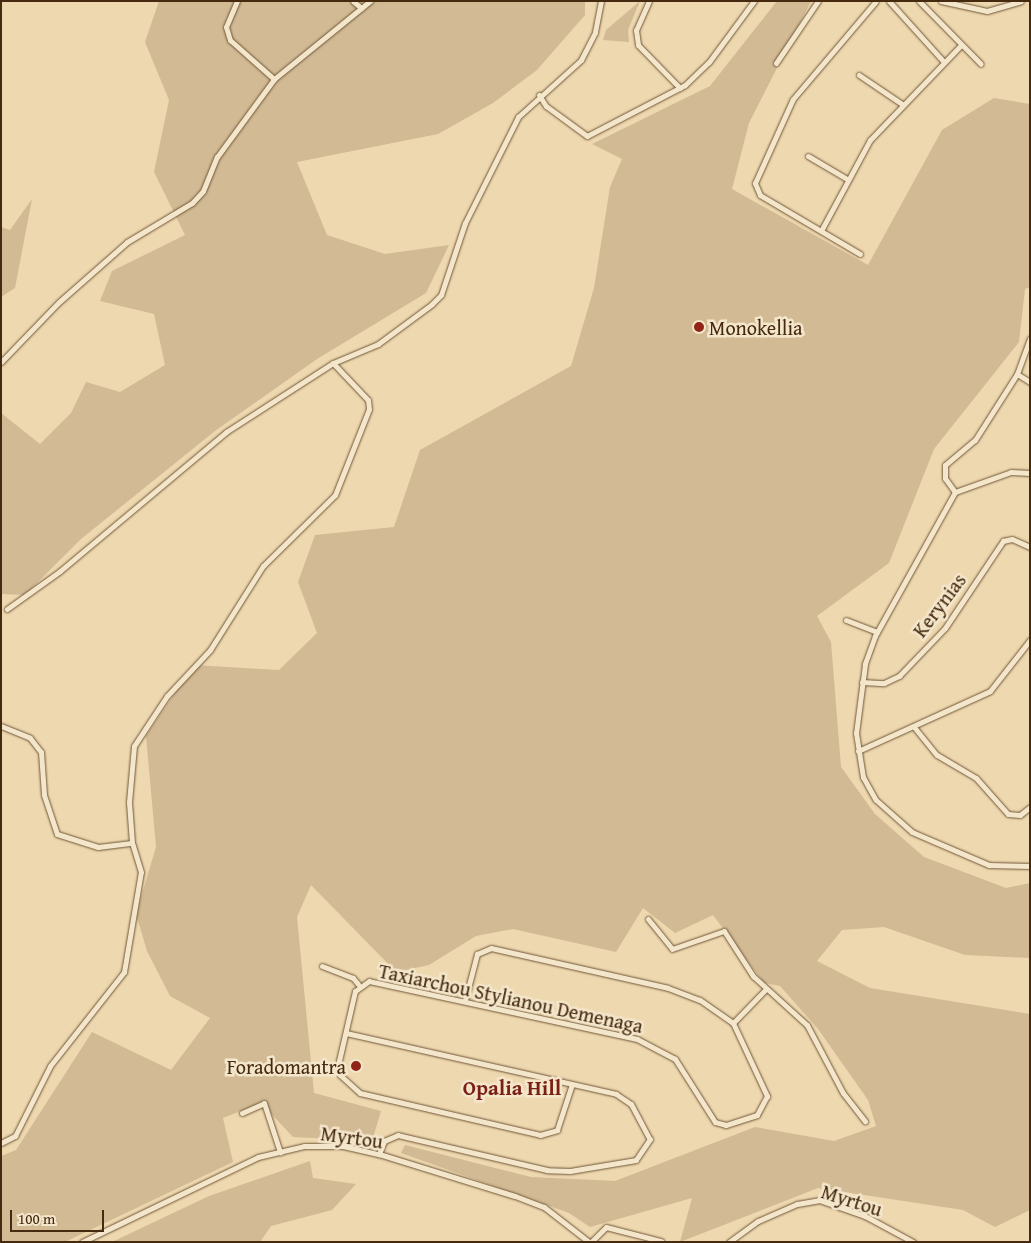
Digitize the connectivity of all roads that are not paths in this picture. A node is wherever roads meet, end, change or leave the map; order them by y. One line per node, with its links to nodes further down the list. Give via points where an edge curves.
1 (238, 1): 19 (street, via 226,27 230,40)
2 (353, 1): 13 (street)
3 (370, 1): 13 (street)
4 (601, 1): 21 (street, via 595,32 581,60)
5 (649, 1): 20 (street, via 636,30 638,45)
6 (754, 1): 20 (street, via 709,62)
7 (818, 1): 16 (street)
8 (876, 1): 25 (street, via 793,99 756,184 760,195)
9 (889, 1): 15 (street)
10 (919, 1): 14 (street)
11 (941, 1): 12 (street, via 987,11)
12 (1022, 1)
13 (361, 8): 19 (street)
14 (961, 45): 15 (street); 17 (street)
15 (943, 62): 22 (street)
16 (776, 63)
17 (980, 64)
18 (859, 74): 22 (street)
19 (274, 78): 28 (street, via 217,157 203,191 192,203 127,242 59,302)
20 (680, 88): 21 (street, via 587,136 546,106)
21 (539, 94): 29 (street, via 518,117 482,188 441,295 378,344)
22 (902, 104): 24 (street, via 870,140)
23 (808, 156): 24 (street)
24 (847, 179): 25 (street)
25 (822, 229): 26 (street)
26 (860, 254)
27 (1030, 338): 30 (street)
28 (1, 362)
29 (333, 363): 35 (street, via 226,432 60,571); 44 (street, via 368,400 368,409 335,495 263,566 210,650 166,696 134,746 129,802)
30 (1017, 374): 31 (street); 33 (street, via 975,440 945,465 945,478)
31 (1030, 382)
32 (1030, 473): 33 (street, via 1011,472)
33 (955, 492): 37 (street)
34 (1030, 547): 39 (street, Kerynias, via 1012,539 1003,541 945,628 899,676 884,683)
35 (7, 609)
36 (846, 620): 37 (street)
37 (877, 632): 39 (street)
38 (1029, 641): 41 (street, via 995,687)
39 (862, 682): 42 (street)
40 (1, 726): 44 (street, via 30,738 41,752 44,795 57,834 98,847)
41 (914, 727): 42 (street); 43 (street, via 937,756 976,778 1008,814 1020,815)
42 (858, 751): 45 (street, via 863,777 876,800 912,832 989,865)
43 (1030, 807)
44 (132, 843): 56 (street, via 141,872 124,972 50,1066 15,1136)
45 (1030, 866)
46 (648, 918): 49 (street, via 672,949 724,931)
47 (322, 966): 48 (street, via 353,978)
48 (358, 984): 50 (street, Taxiarchou Stylianou Demenaga, via 369,982); 52 (street, Taxiarchou Stylianou Demenaga)
49 (766, 989): 51 (street); 55 (street, via 807,1025 843,1093)
50 (465, 1000): 51 (street, via 477,954 491,948 668,988 700,1000); 51 (street, Taxiarchou Stylianou Demenaga, via 637,1039 676,1059 715,1122 726,1126 756,1115 767,1096)
51 (733, 1022)
52 (346, 1033): 53 (street); 53 (street, Taxiarchou Stylianou Demenaga, via 339,1061 348,1087 540,1135 557,1130)
53 (572, 1084): 58 (street, via 616,1094 632,1104 644,1122 648,1149 636,1160 612,1166 547,1170 398,1135 384,1141)
54 (242, 1113): 57 (street, via 264,1103)
55 (865, 1121)
56 (1, 1143)
57 (280, 1152): 58 (street, Myrtou, via 304,1146 343,1146); 60 (street, Myrtou, via 249,1162)
58 (379, 1154): 61 (street, Myrtou, via 544,1207)
59 (661, 1241): 61 (street, via 606,1227)
60 (82, 1242)
61 (590, 1242)
62 (729, 1242): 63 (street, Myrtou, via 758,1221 797,1204 818,1200 865,1216)
63 (913, 1242)

